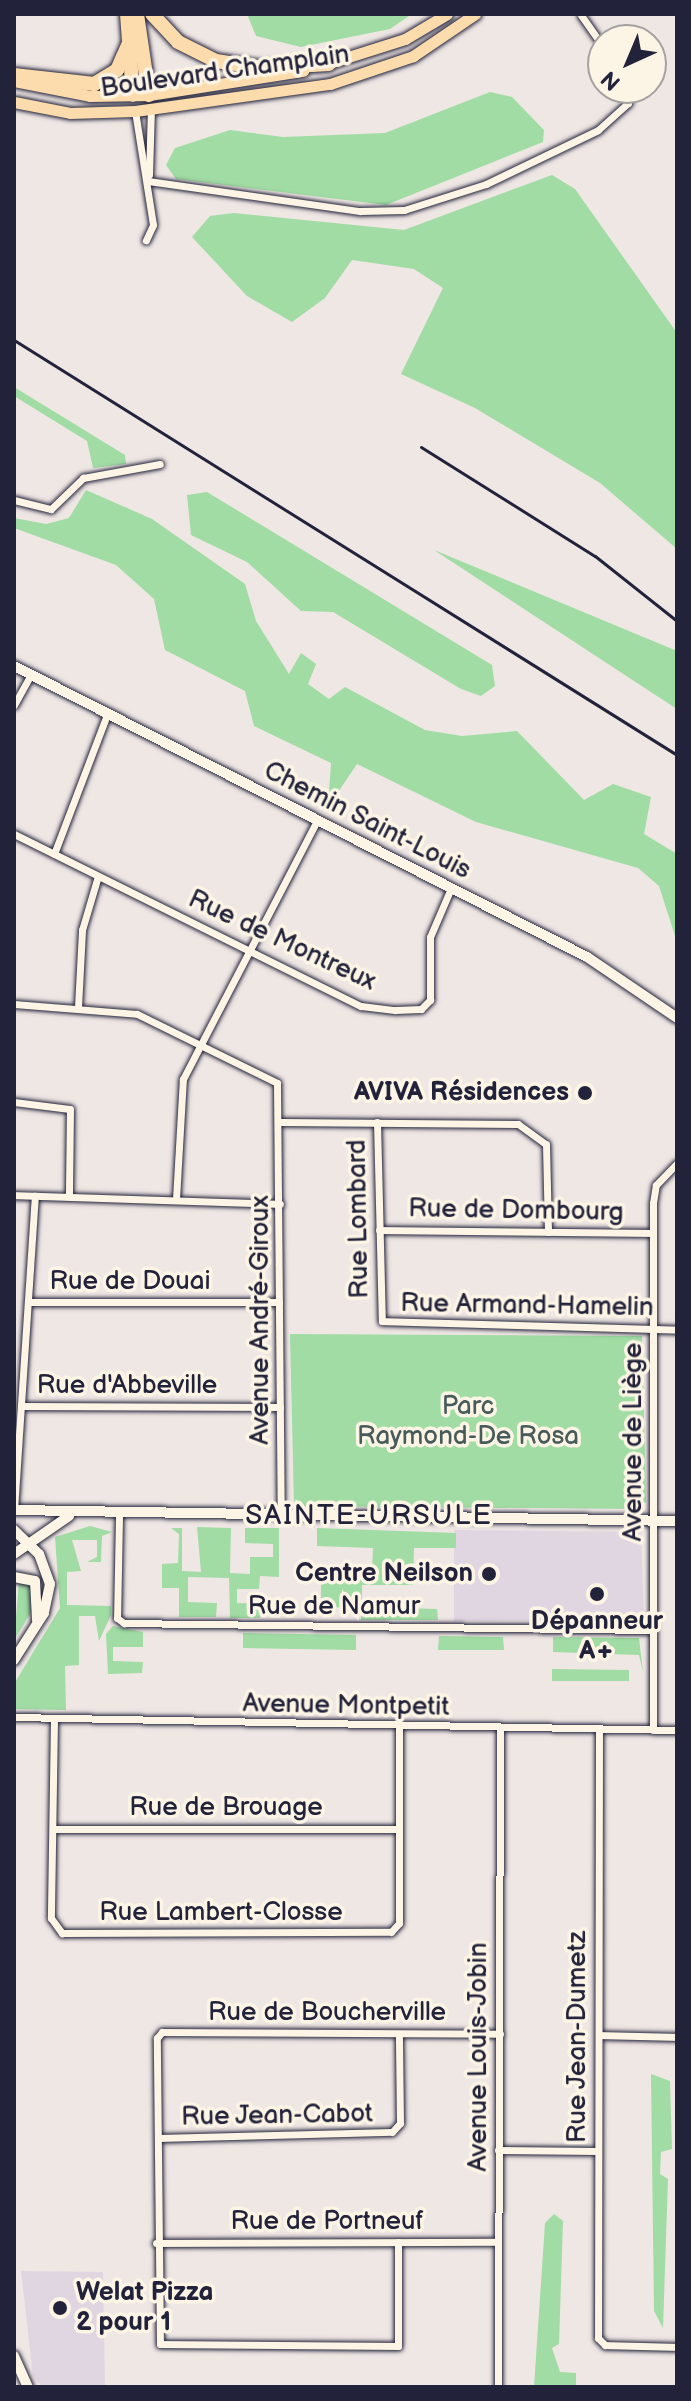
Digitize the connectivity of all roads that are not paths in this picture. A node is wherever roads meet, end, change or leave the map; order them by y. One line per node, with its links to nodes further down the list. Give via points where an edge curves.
1 (127, 14): 6 (highway)
2 (137, 14): 11 (highway)
3 (152, 14): 7 (highway, via 188,49 216,61 263,68)
4 (447, 14): 7 (main road, Boulevard Champlain, via 405,39)
5 (475, 14): 11 (main road, Boulevard Champlain, via 413,56 369,74)
6 (131, 39): 8 (highway, via 117,70 94,84); 9 (highway)
7 (329, 64): 11 (main road, Boulevard Champlain)
8 (14, 78): 9 (main road, Boulevard Champlain, via 64,93)
9 (133, 95): 11 (main road, Boulevard Champlain); 13 (main road)
10 (14, 102): 13 (main road, Boulevard Champlain, via 70,113)
11 (150, 102): 13 (main road, Boulevard Champlain); 14 (street)
12 (627, 104): 14 (street, via 598,130 486,184 404,210 360,211)
13 (135, 111): 14 (street)
14 (148, 181): 15 (street, via 153,225)
15 (146, 240)
16 (160, 464): 17 (street, via 83,478 51,509)
17 (14, 500)
18 (14, 666): 19 (street, Chemin Saint-Louis)
19 (31, 674): 20 (street); 21 (street, Chemin Saint-Louis)
20 (14, 705)
21 (108, 712): 22 (street, Chemin Saint-Louis); 24 (street)
22 (317, 821): 26 (street, Chemin Saint-Louis); 27 (street)
23 (14, 834): 24 (street, Rue de Montreux)
24 (54, 854): 25 (street, Rue de Montreux)
25 (98, 876): 27 (street, Rue de Montreux); 29 (street, via 82,930)
26 (451, 888): 27 (street, Rue de Montreux, via 430,937 430,1000 421,1009 361,1006); 30 (street, Chemin Saint-Louis, via 587,957)
27 (250, 950): 31 (street)
28 (14, 1004): 29 (street)
29 (78, 1007): 31 (street, via 137,1014)
30 (677, 1018)
31 (200, 1044): 33 (street, Avenue André-Giroux, via 277,1083); 39 (street, via 180,1089)
32 (14, 1102): 38 (street, via 70,1109)
33 (281, 1122): 34 (street); 40 (street, Avenue André-Giroux)
34 (377, 1122): 41 (street, Rue Lombard); 42 (street, via 528,1129 548,1155)
35 (677, 1163): 43 (street, Avenue de Liège, via 656,1185)
36 (14, 1195): 37 (street)
37 (35, 1196): 38 (street); 44 (street)
38 (69, 1196): 39 (street)
39 (176, 1199): 40 (street)
40 (280, 1204): 45 (street, Avenue André-Giroux)
41 (379, 1230): 42 (street, Rue de Dombourg); 46 (street, Rue Lombard)
42 (548, 1232): 43 (street, Rue de Dombourg)
43 (652, 1233): 47 (street, Avenue de Liège)
44 (29, 1302): 45 (street, Rue de Douai); 49 (street)
45 (279, 1302): 50 (street, Avenue André-Giroux)
46 (380, 1316): 47 (street, Rue Armand-Hamelin, via 390,1324)
47 (654, 1330): 48 (street, Rue Armand-Hamelin); 55 (street, Avenue de Liège)
48 (677, 1330)
49 (22, 1406): 50 (street, Rue d'Abbeville); 51 (street)
50 (280, 1407): 54 (street, Avenue André-Giroux)
51 (14, 1510): 52 (street)
52 (74, 1514): 53 (street); 58 (street)
53 (119, 1517): 54 (street); 62 (street, Rue de Namur, via 117,1618 124,1623)
54 (281, 1518): 55 (street)
55 (655, 1520): 56 (street); 62 (street, Avenue de Liège)
56 (677, 1521)
57 (14, 1530): 58 (street)
58 (26, 1540): 59 (street); 61 (street, via 50,1584)
59 (14, 1554)
60 (14, 1577): 61 (street, via 35,1581)
61 (36, 1626): 63 (street)
62 (653, 1630): 69 (street, Avenue de Liège)
63 (14, 1660)
64 (14, 1717): 65 (street, Avenue Montpetit)
65 (54, 1719): 66 (street, Avenue Montpetit); 71 (street, Rue Lambert-Closse)
66 (399, 1728): 67 (street, Avenue Montpetit); 72 (street, Rue Lambert-Closse)
67 (500, 1728): 68 (street, Avenue Montpetit); 73 (street, Avenue Louis-Jobin)
68 (599, 1730): 69 (street, Avenue Montpetit); 75 (street, Rue Jean-Dumetz)
69 (653, 1730): 70 (street, Avenue Montpetit)
70 (677, 1730)
71 (54, 1829): 72 (street, Rue de Brouage); 72 (street, Rue Lambert-Closse, via 51,1918 62,1933 391,1932 399,1923)
72 (398, 1829)
73 (500, 2034): 74 (street, Rue de Boucherville); 78 (street, Avenue Louis-Jobin)
74 (399, 2035): 77 (street, Rue Jean-Cabot, via 400,2123 392,2132); 77 (street, Rue de Boucherville, via 157,2038)
75 (600, 2035): 76 (street); 79 (street, Rue Jean-Dumetz)
76 (677, 2037)
77 (158, 2138): 82 (street)
78 (498, 2150): 79 (street); 81 (street, Avenue Louis-Jobin)
79 (598, 2151): 83 (street, Rue Jean-Dumetz, via 600,2343)
80 (398, 2242): 81 (street, Rue de Portneuf); 82 (street, Rue de Portneuf); 82 (street, via 398,2346 164,2344 155,2332)
81 (498, 2242): 86 (street, Avenue Louis-Jobin)
82 (156, 2243)
83 (677, 2347)
84 (14, 2356): 85 (street)
85 (28, 2387)
86 (498, 2387)

